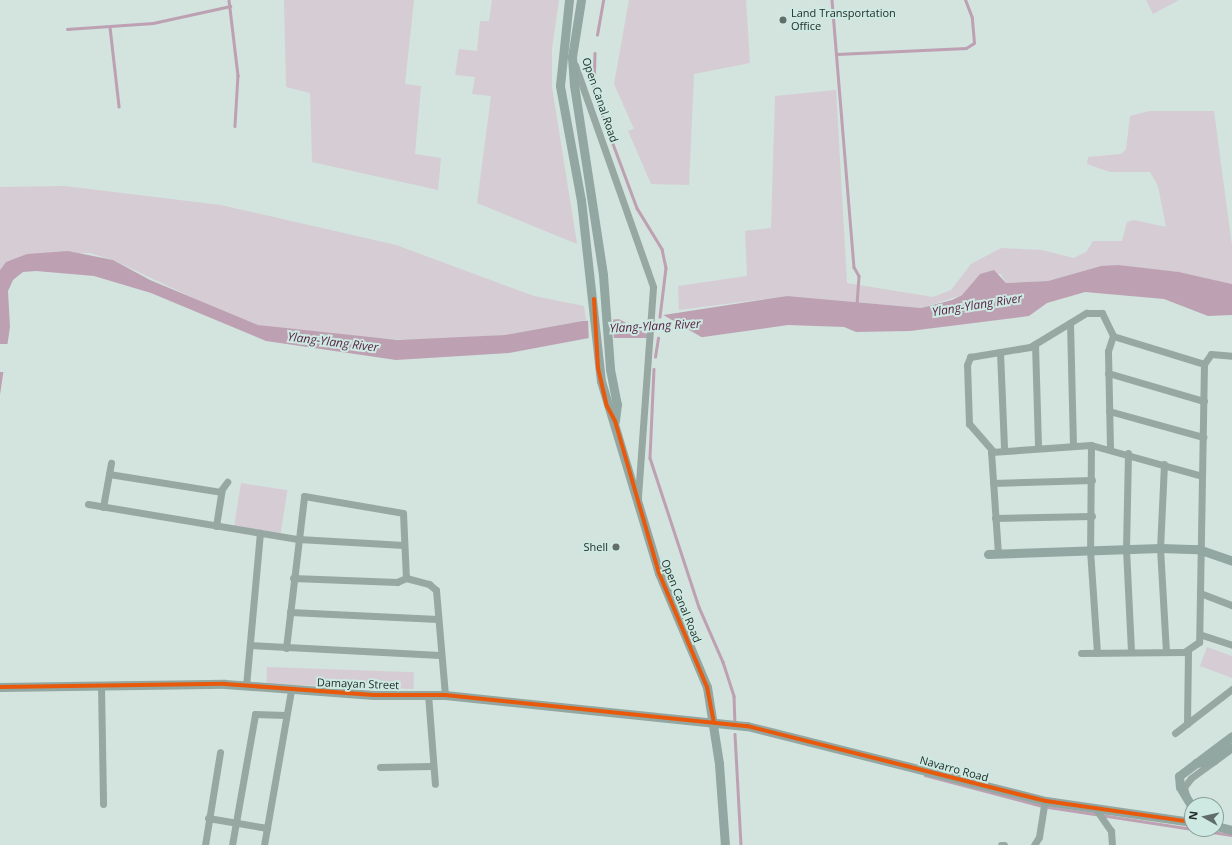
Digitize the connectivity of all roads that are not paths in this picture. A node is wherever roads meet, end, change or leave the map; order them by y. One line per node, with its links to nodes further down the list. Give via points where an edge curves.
1 (569, 0): 13 (street, Open Canal Road, via 560,86 594,299 597,351 607,406)
2 (581, 0): 3 (street)
3 (572, 57): 13 (street, Open Canal Road, via 605,298 617,404); 32 (street, Open Canal Road, via 647,268 653,299)
4 (1070, 323): 5 (street, via 1086,313 1104,314); 6 (street); 16 (street)
5 (1113, 336): 9 (street); 10 (street, via 1108,351)
6 (1035, 344): 7 (street); 17 (street)
7 (1000, 352): 19 (street); 20 (street, via 970,357 967,365 969,424)
8 (1232, 356): 9 (street, via 1211,354)
9 (1204, 364): 11 (street)
10 (1108, 373): 11 (street); 12 (street)
11 (1204, 401): 14 (street)
12 (1110, 410): 14 (street); 18 (street)
13 (615, 421): 32 (street, Open Canal Road)
14 (1203, 437): 25 (street)
15 (1091, 445): 16 (street); 18 (street); 26 (street)
16 (1073, 446): 17 (street)
17 (1038, 447): 19 (street)
18 (1110, 448): 21 (street)
19 (1004, 449): 20 (street)
20 (992, 450): 28 (street)
21 (1128, 453): 23 (street); 40 (street)
22 (111, 463): 24 (street)
23 (1164, 464): 25 (street); 39 (street)
24 (109, 474): 29 (street); 31 (street)
25 (1202, 476): 41 (street)
26 (1092, 480): 28 (street); 33 (street)
27 (227, 482): 29 (street)
28 (993, 483): 34 (street)
29 (221, 492): 35 (street)
30 (88, 504): 31 (street)
31 (103, 507): 35 (street)
32 (638, 507): 70 (street, Open Canal Road, via 659,573 707,687)
33 (1092, 516): 34 (street); 42 (street)
34 (995, 518): 44 (street)
35 (216, 526): 36 (street)
36 (260, 533): 37 (street); 54 (street)
37 (298, 539): 38 (street); 38 (street, via 304,496 403,513); 46 (street)
38 (404, 545): 47 (street)
39 (1160, 548): 40 (street); 41 (street); 56 (street)
40 (1126, 549): 42 (street); 57 (street)
41 (1198, 549): 45 (street); 48 (street)
42 (1090, 550): 44 (street); 60 (street)
43 (988, 554): 44 (street)
44 (998, 554)
45 (1232, 561)
46 (293, 578): 47 (street, via 397,582); 50 (street)
47 (406, 578): 51 (street, via 429,584 436,590)
48 (1200, 593): 49 (street); 52 (street)
49 (1232, 605)
50 (290, 612): 51 (street); 55 (street)
51 (438, 619): 61 (street)
52 (1202, 635): 53 (street); 58 (street, via 1196,646)
53 (1232, 645)
54 (250, 646): 55 (street); 63 (street)
55 (286, 648): 61 (street)
56 (1166, 651): 57 (street); 58 (street)
57 (1131, 652): 60 (street)
58 (1188, 652): 71 (street)
59 (1081, 653): 60 (street)
60 (1097, 653)
61 (440, 656): 68 (street)
62 (101, 686): 63 (street, Damayan Street); 64 (street, Damayan Street); 83 (street)
63 (246, 686): 66 (street, Damayan Street)
64 (0, 687)
65 (1232, 688): 71 (street)
66 (292, 690): 67 (street, Damayan Street); 69 (street)
67 (428, 694): 68 (street, Damayan Street); 78 (street)
68 (445, 695): 70 (street, Damayan Street)
69 (285, 716): 88 (street, via 255,714); 89 (street)
70 (714, 722): 84 (street, Navarro Road, via 764,729); 93 (street, Open Canal Road)
71 (1187, 724): 72 (street)
72 (1175, 733)
73 (1232, 736): 77 (street)
74 (1232, 747): 76 (street)
75 (220, 752): 86 (street)
76 (1214, 760): 77 (street); 82 (street, via 1184,787)
77 (1194, 763): 81 (street, via 1179,776)
78 (431, 766): 79 (street); 80 (street)
79 (380, 767)
80 (435, 784)
81 (1186, 797)
82 (1186, 797)
83 (103, 804)
84 (1045, 805): 85 (street, Navarro Road); 94 (street, via 1039,837)
85 (1099, 814): 87 (street, Navarro Road); 95 (street, via 1111,831)
86 (208, 818): 88 (street); 90 (street)
87 (1184, 821)
88 (236, 822): 89 (street); 91 (street)
89 (267, 828): 92 (street)
90 (205, 845)
91 (232, 845)
92 (264, 845)
93 (725, 845)
94 (1034, 845)
95 (1112, 845)

